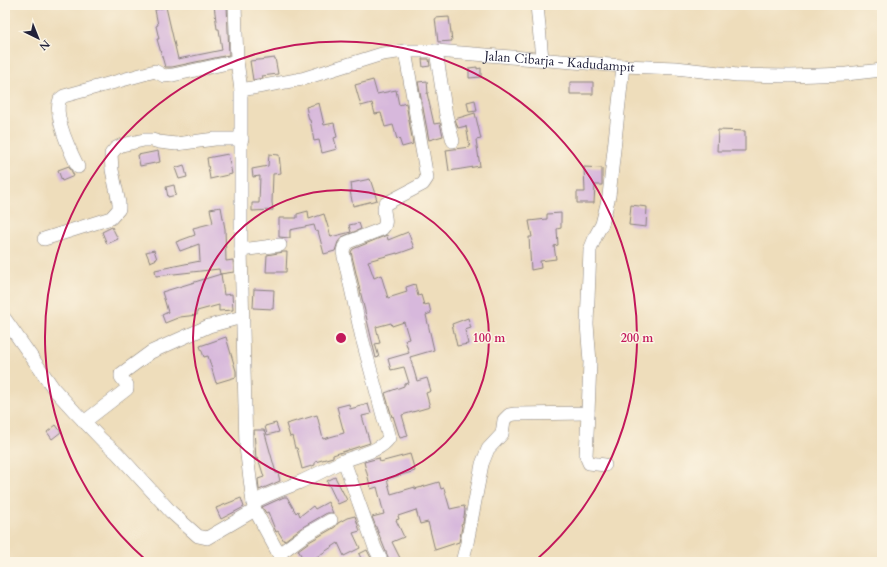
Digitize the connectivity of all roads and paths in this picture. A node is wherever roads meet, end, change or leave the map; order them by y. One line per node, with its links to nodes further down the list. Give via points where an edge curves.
1 (235, 5): 6 (street)
2 (537, 5): 5 (street)
3 (436, 50): 4 (street, Jalan Cibarja - Kadudampit); 5 (street, Jalan Cibarja - Kadudampit); 11 (street)
4 (405, 51): 9 (street, Jalan Cibarja - Kadudampit, via 382,54 302,79); 20 (street, via 426,178 424,184 386,204 386,222 382,229 348,242 343,252 362,338 389,438 386,444 379,448)
5 (542, 58): 7 (street, Jalan Cibarja - Kadudampit)
6 (237, 61): 9 (street); 12 (street, via 173,75 164,76 154,71 64,96 57,106 59,121)
7 (623, 66): 8 (street, Jalan Cibarja - Kadudampit, via 676,68 737,75 790,76); 18 (street, via 606,213 590,250 587,310 590,362)
8 (882, 70)
9 (241, 90): 10 (street)
10 (242, 139): 13 (street, via 215,139 176,144 152,140 122,144 111,154 119,203 116,213 111,218); 15 (street)
11 (453, 141)
12 (78, 167)
13 (44, 239)
14 (280, 245): 15 (street)
15 (241, 250): 16 (street)
16 (242, 317): 19 (street, via 209,326 151,352 121,374 120,377 127,389); 22 (street, via 246,447)
17 (5, 319): 19 (street, via 54,389)
18 (588, 413): 21 (street, via 587,460 589,463); 26 (street, via 515,414 504,420 502,434 488,449 482,464)
19 (84, 422): 22 (street, via 117,453 171,512 198,536 207,538)
20 (344, 461): 22 (street, via 299,483 264,496); 25 (street, via 374,548)
21 (605, 465)
22 (254, 507): 24 (street)
23 (331, 520): 24 (street, via 305,535)
24 (281, 558)
25 (382, 562)
26 (462, 562)

